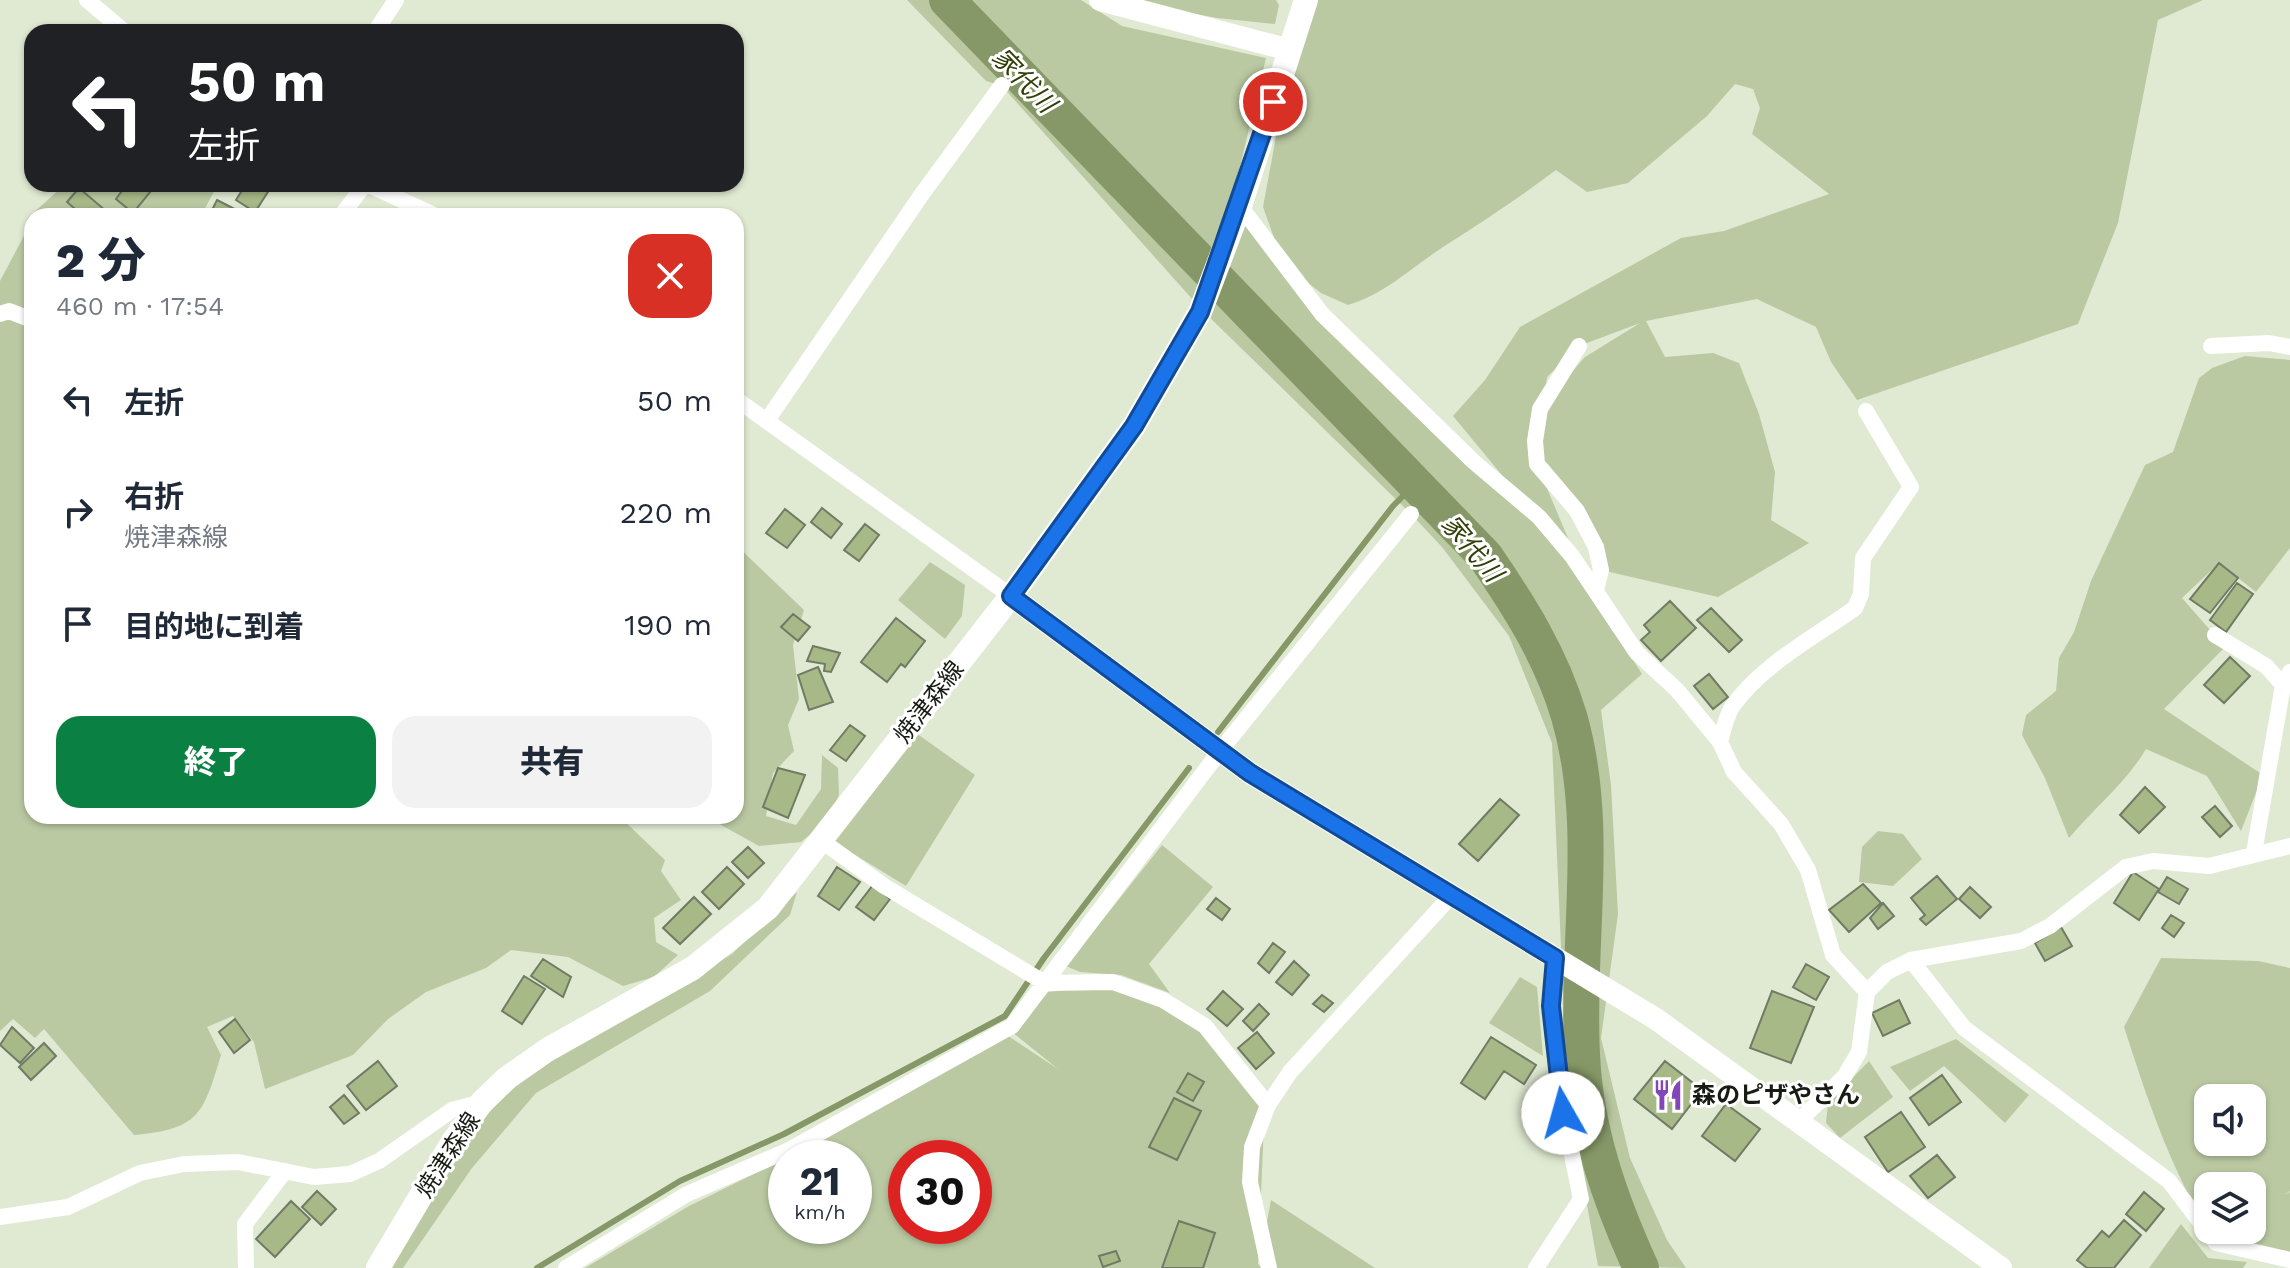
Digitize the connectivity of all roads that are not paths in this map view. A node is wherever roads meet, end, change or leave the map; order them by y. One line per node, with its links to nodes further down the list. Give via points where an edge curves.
1 (87, 0): 5 (street)
2 (396, 0): 6 (street)
3 (1100, 0): 7 (street)
4 (1306, 0): 7 (main road, 焼津森線)
5 (116, 24)
6 (380, 24)
7 (1290, 50): 11 (main road, 焼津森線)
8 (1002, 85): 21 (street)
9 (360, 192): 12 (street)
10 (384, 192): 13 (street)
11 (1240, 206): 23 (street, via 1322,314 1474,462 1539,517); 24 (main road, 焼津森線, via 1200,312 1134,426)
12 (347, 208)
13 (418, 208)
14 (0, 314): 15 (street, via 9,311)
15 (24, 317)
16 (1579, 346): 23 (street, via 1540,409 1535,441 1537,464 1577,511 1596,547 1601,570)
17 (2211, 346): 18 (street)
18 (2290, 347)
19 (744, 404): 21 (street)
20 (1866, 411): 27 (street, via 1911,487 1863,558 1855,608 1742,695 1730,710)
21 (768, 419): 24 (street)
22 (1411, 514): 28 (street)
23 (1596, 590): 27 (street, via 1637,653 1677,690)
24 (1011, 596): 28 (street); 29 (main road, 焼津森線)
25 (2215, 635): 26 (street)
26 (2286, 678): 31 (street)
27 (1720, 742): 36 (street, via 1734,772 1795,847 1808,870 1833,955)
28 (1220, 751): 32 (street); 35 (street)
29 (822, 841): 35 (street, via 884,886); 37 (main road, 焼津森線, via 768,908 693,968 547,1050)
30 (2290, 846): 31 (street)
31 (2254, 853): 33 (street, via 2209,866 2153,861 2126,867 2050,926 2021,941)
32 (1451, 896): 34 (street); 38 (street, via 1290,1072)
33 (1911, 960): 36 (street, via 1887,972); 42 (street, via 1964,1028 2169,1181 2216,1243)
34 (1563, 963): 39 (street, via 1656,1019); 47 (street, via 1551,1006 1581,1199)
35 (1042, 981): 38 (street, via 1113,982 1163,1000 1205,1026); 45 (street, via 1012,1026 789,1150 687,1194)
36 (1867, 992): 39 (street, via 1859,1052 1844,1077)
37 (482, 1102): 40 (street, via 452,1110 379,1161 350,1174 314,1177); 44 (main road, 焼津森線)
38 (1268, 1105): 46 (street, via 1252,1147 1250,1182)
39 (1799, 1121): 48 (street)
40 (285, 1171): 41 (street, via 238,1162 184,1164 140,1173 68,1207); 43 (street, via 245,1224)
41 (0, 1217)
42 (2290, 1260)
43 (246, 1268)
44 (378, 1268)
45 (566, 1268)
46 (1269, 1268)
47 (1536, 1268)
48 (2001, 1268)

